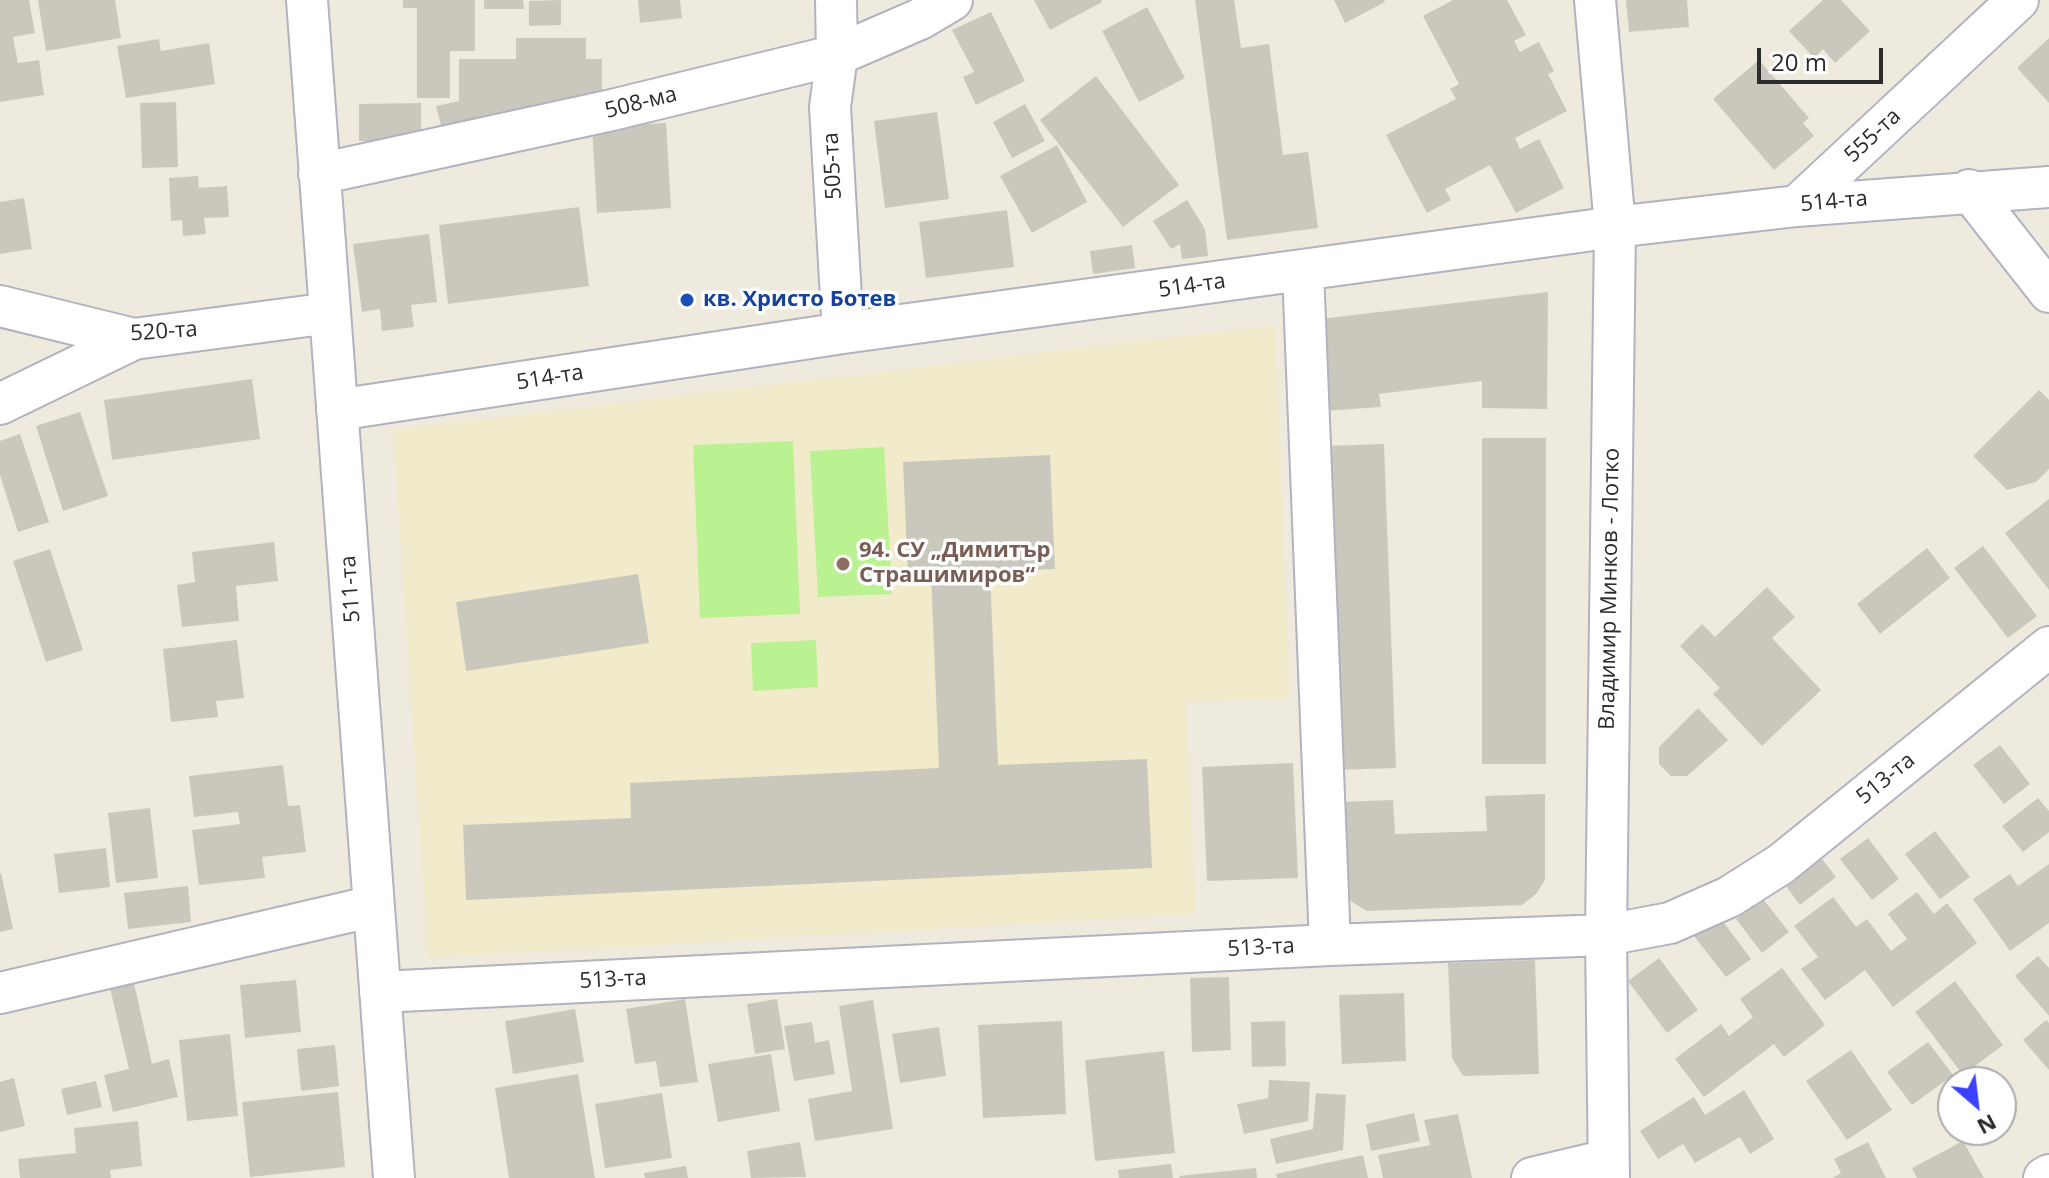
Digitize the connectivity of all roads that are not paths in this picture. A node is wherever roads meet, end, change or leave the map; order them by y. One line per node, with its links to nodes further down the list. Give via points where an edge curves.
1 (307, 0): 7 (street, 511-та)
2 (836, 0): 6 (street, 505-та)
3 (952, 0): 6 (street, 508-ма)
4 (1595, 0): 11 (street, Владимир Минков - Лотко)
5 (2018, 0): 10 (street, 555-та)
6 (837, 55): 7 (street, 508-ма); 16 (street, 505-та, via 830,107)
7 (319, 174): 15 (street, 511-та)
8 (2049, 187): 9 (street, 514-та)
9 (1969, 190): 10 (street, 514-та); 13 (street)
10 (1797, 206): 11 (street, 514-та)
11 (1615, 227): 12 (street, 514-та); 22 (street, Владимир Минков - Лотко)
12 (1303, 271): 16 (street, 514-та); 23 (street)
13 (2049, 292)
14 (0, 306): 17 (street, 520-та)
15 (330, 313): 17 (street, 520-та); 19 (street, 511-та)
16 (843, 333): 19 (street, 514-та)
17 (134, 339): 18 (street)
18 (0, 404)
19 (337, 410): 21 (street, 511-та)
20 (2049, 647): 22 (street, 513-та, via 1781,864 1729,897 1670,923)
21 (374, 906): 24 (street, 511-та); 25 (street)
22 (1606, 935): 23 (street, 513-та); 26 (street, Владимир Минков - Лотко)
23 (1330, 945): 24 (street, 513-та)
24 (380, 992): 28 (street, 511-та)
25 (0, 993)
26 (1608, 1169): 29 (street)
27 (2049, 1175): 30 (street)
28 (394, 1178)
29 (1532, 1178)
30 (2044, 1178)

